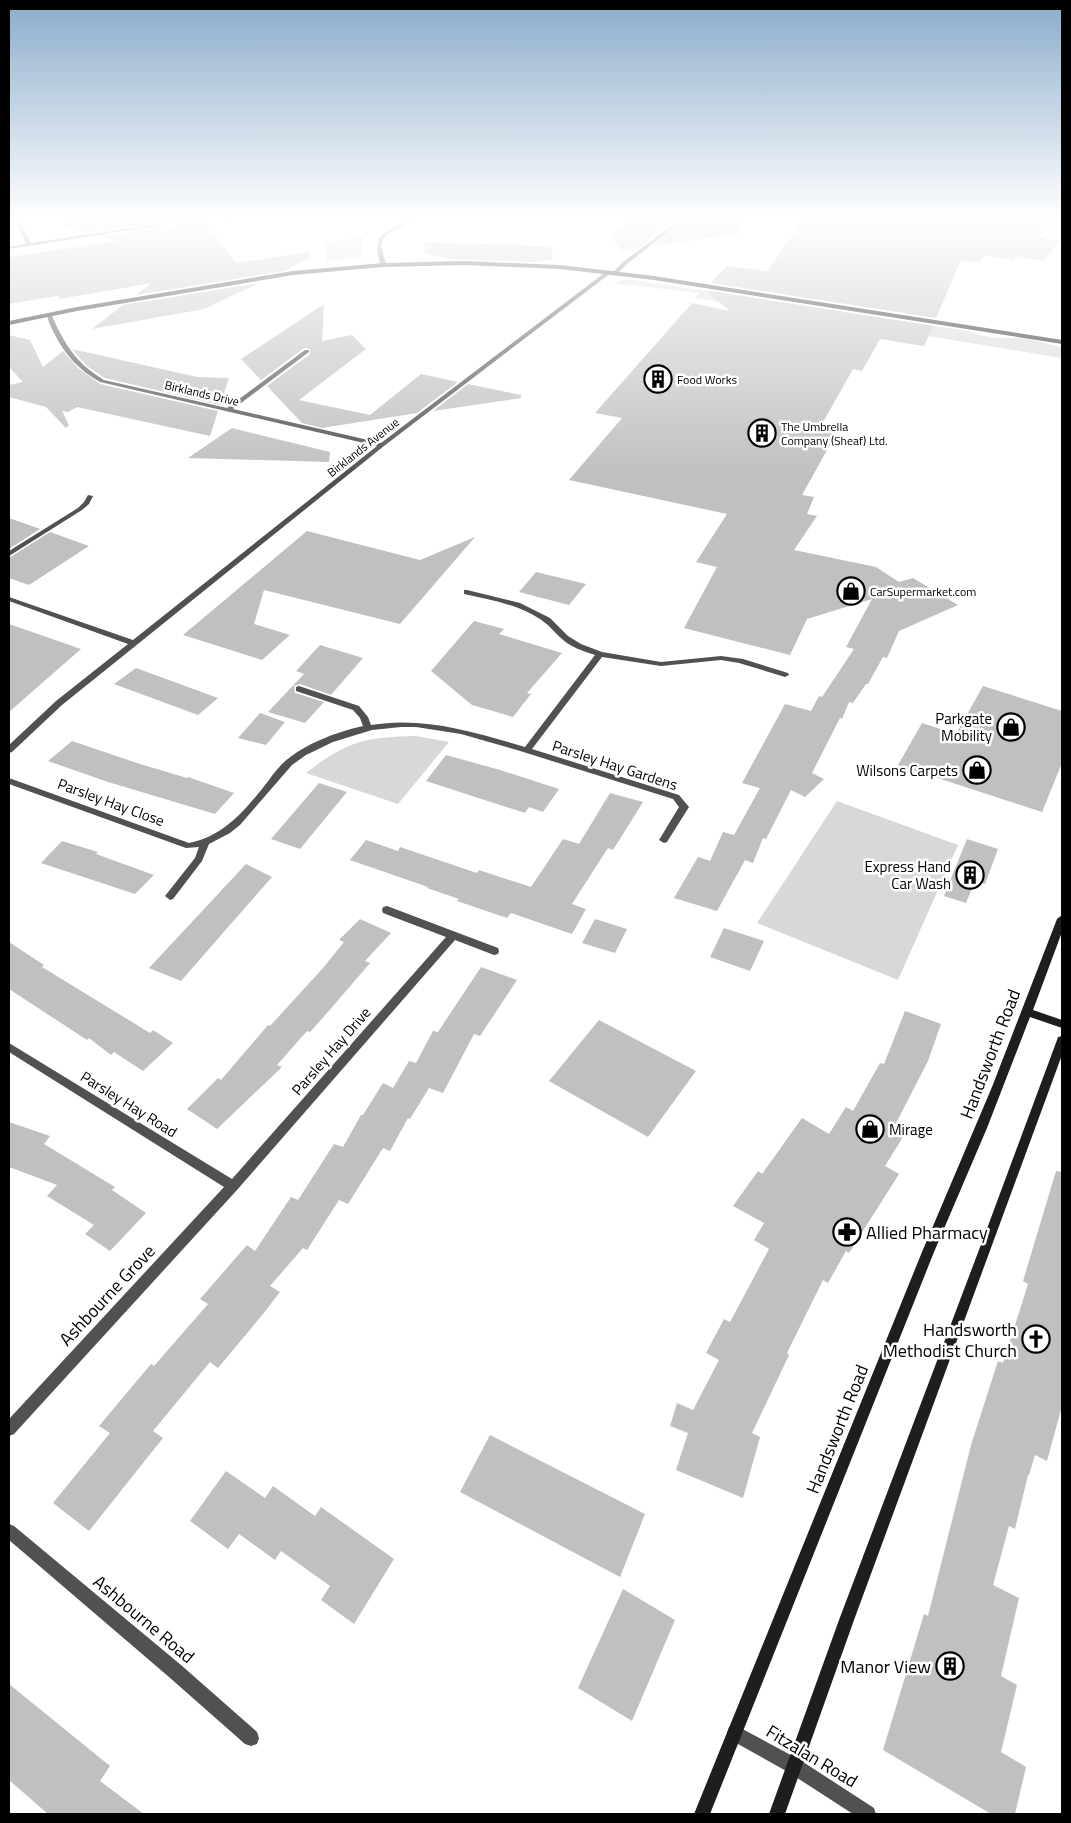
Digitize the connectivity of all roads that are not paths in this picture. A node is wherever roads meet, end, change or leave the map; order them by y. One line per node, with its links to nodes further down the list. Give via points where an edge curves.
1 (114, 304): 4 (street)
2 (570, 304): 9 (street, Birklands Avenue)
3 (815, 304): 6 (street)
4 (49, 316): 5 (street); 8 (street, Birklands Drive, via 64,348 88,374 102,381)
5 (9, 323)
6 (1062, 342)
7 (307, 351): 8 (street)
8 (228, 410): 9 (street, Birklands Drive)
9 (382, 445): 14 (street, Birklands Avenue)
10 (90, 496): 11 (street, via 80,509)
11 (9, 554)
12 (467, 592): 15 (street, via 517,605 547,620 578,646)
13 (9, 600): 14 (street)
14 (134, 643): 19 (street, Birklands Avenue, via 59,703)
15 (600, 654): 16 (street, via 660,664 721,658); 20 (street, Parsley Hay Gardens)
16 (785, 675)
17 (299, 690): 18 (street, via 356,708)
18 (368, 728): 20 (street, Parsley Hay Gardens, via 401,724 438,727); 23 (street, Parsley Hay Gardens, via 336,737 288,762 223,836)
19 (9, 750)
20 (527, 750): 22 (street, Parsley Hay Gardens, via 676,797 684,807)
21 (9, 781): 23 (street, Parsley Hay Close, via 189,846)
22 (664, 840)
23 (205, 845): 24 (street, via 199,859)
24 (170, 896)
25 (387, 910): 27 (street)
26 (1062, 919): 29 (street, Handsworth Road)
27 (452, 936): 28 (street); 33 (street, Parsley Hay Drive)
28 (494, 952)
29 (1027, 1012): 30 (street); 36 (street, Handsworth Road)
30 (1062, 1024)
31 (1062, 1040): 38 (street, via 1003,1208)
32 (9, 1047): 33 (street, Parsley Hay Road)
33 (233, 1186): 34 (street, Ashbourne Grove)
34 (9, 1429)
35 (9, 1531): 37 (street, Ashbourne Road)
36 (735, 1733): 38 (street, Fitzalan Road); 39 (street, Handsworth Road)
37 (251, 1738)
38 (794, 1766): 40 (street); 41 (street, Fitzalan Road)
39 (702, 1814)
40 (777, 1814)
41 (868, 1814)

